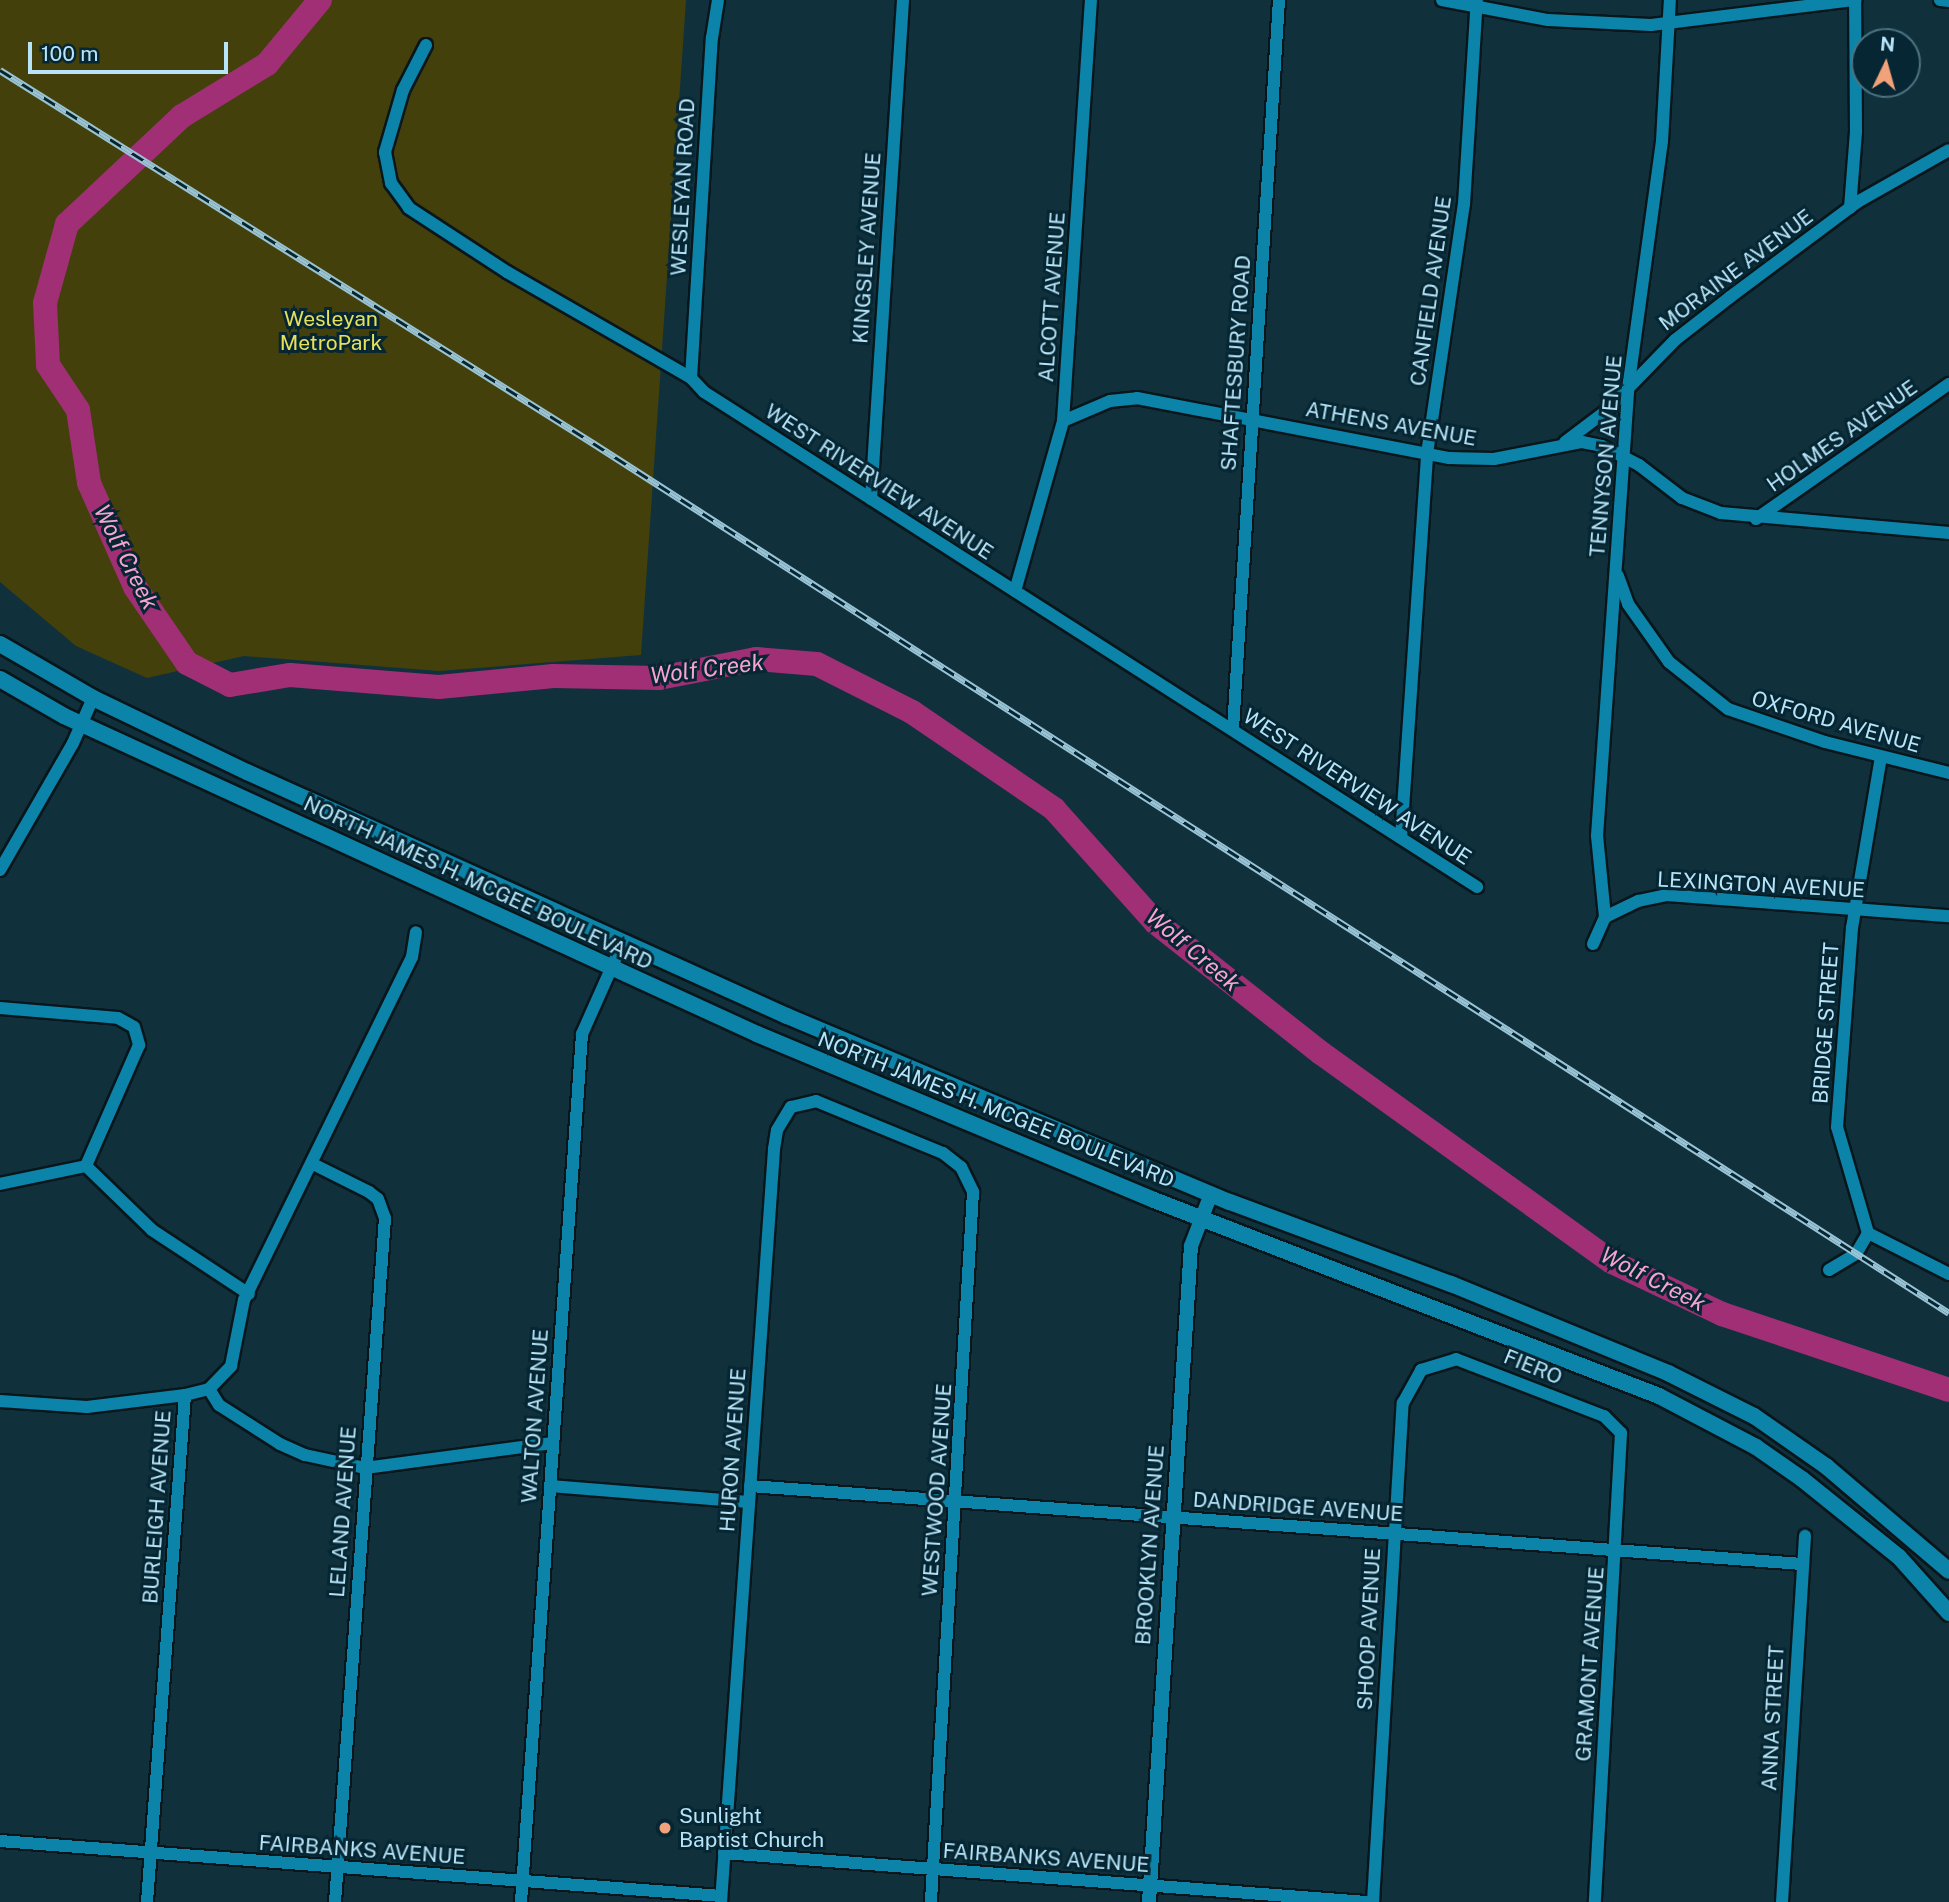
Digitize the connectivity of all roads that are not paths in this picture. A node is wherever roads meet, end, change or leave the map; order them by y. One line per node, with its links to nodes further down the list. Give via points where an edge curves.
1 (718, 0): 15 (street, WESLEYAN ROAD)
2 (903, 0): 23 (street, KINGSLEY AVENUE)
3 (1091, 0): 19 (street, ALCOTT AVENUE)
4 (1279, 0): 18 (street, SHAFTESBURY ROAD)
5 (1442, 0): 10 (street)
6 (1670, 0): 11 (street, TENNYSON AVENUE)
7 (1855, 0): 11 (street); 14 (street, via 1856,131)
8 (1940, 0): 9 (street)
9 (1949, 1)
10 (1477, 4): 11 (street, via 1548,20); 21 (street, CANFIELD AVENUE, via 1464,204)
11 (1669, 23): 16 (street, TENNYSON AVENUE, via 1662,141)
12 (426, 45): 15 (street, WEST RIVERVIEW AVENUE, via 403,90 385,152 391,183 409,208 507,272)
13 (1949, 150): 14 (street, MORAINE AVENUE)
14 (1850, 208): 16 (street, MORAINE AVENUE, via 1697,322)
15 (691, 378): 23 (street, WEST RIVERVIEW AVENUE, via 704,392)
16 (1629, 382): 20 (street, MORAINE AVENUE, via 1606,411); 22 (street, TENNYSON AVENUE)
17 (1949, 384): 24 (street, HOLMES AVENUE)
18 (1252, 418): 19 (street, ATHENS AVENUE, via 1137,398 1110,401); 21 (street, ATHENS AVENUE); 32 (street, SHAFTESBURY ROAD)
19 (1063, 421): 27 (street, ALCOTT AVENUE)
20 (1565, 442): 21 (street, ATHENS AVENUE, via 1494,459); 22 (street, ATHENS AVENUE, via 1602,446)
21 (1427, 454): 35 (street, CANFIELD AVENUE)
22 (1625, 458): 24 (street, ATHENS AVENUE, via 1699,506); 26 (street, TENNYSON AVENUE)
23 (871, 499): 27 (street, WEST RIVERVIEW AVENUE)
24 (1756, 519): 25 (street, ATHENS AVENUE)
25 (1949, 533)
26 (1616, 569): 33 (street, OXFORD AVENUE, via 1628,604 1655,643 1699,690 1752,720); 40 (street, TENNYSON AVENUE, via 1597,836)
27 (1015, 591): 32 (street, WEST RIVERVIEW AVENUE)
28 (0, 644): 30 (main road, NORTH JAMES H. MCGEE BOULEVARD)
29 (0, 678): 31 (main road, NORTH JAMES H. MCGEE BOULEVARD)
30 (93, 698): 31 (street); 42 (main road, NORTH JAMES H. MCGEE BOULEVARD)
31 (82, 724): 36 (street); 44 (main road, NORTH JAMES H. MCGEE BOULEVARD)
32 (1233, 729): 35 (street, WEST RIVERVIEW AVENUE)
33 (1881, 757): 34 (street, OXFORD AVENUE); 38 (street, BRIDGE STREET)
34 (1949, 773)
35 (1401, 838): 37 (street, WEST RIVERVIEW AVENUE)
36 (0, 870)
37 (1477, 887)
38 (1856, 909): 39 (street, LEXINGTON AVENUE); 40 (street, LEXINGTON AVENUE, via 1667,895 1638,901); 52 (street, BRIDGE STREET, via 1837,1127)
39 (1949, 916)
40 (1605, 917): 43 (street)
41 (416, 932): 47 (street, via 412,957)
42 (623, 942): 44 (street, WALTON AVENUE); 50 (main road, NORTH JAMES H. MCGEE BOULEVARD)
43 (1594, 944)
44 (611, 967): 51 (main road, NORTH JAMES H. MCGEE BOULEVARD, via 916,1102); 61 (street, WALTON AVENUE, via 582,1034)
45 (0, 1008): 48 (street, via 118,1018 134,1027 139,1039 136,1059)
46 (887, 1130): 64 (street, HURON AVENUE, via 816,1101 791,1107 777,1130); 65 (street, WESTWOOD AVENUE, via 951,1158 961,1167 973,1192)
47 (313, 1164): 55 (street); 62 (street, LELAND AVENUE, via 369,1192 378,1199 385,1218)
48 (86, 1166): 49 (street); 55 (street, via 152,1230)
49 (0, 1184)
50 (1211, 1194): 51 (street, BROOKLYN AVENUE); 72 (main road, NORTH JAMES H. MCGEE BOULEVARD, via 1622,1353 1716,1396 1754,1416 1856,1488)
51 (1202, 1217): 67 (street, BROOKLYN AVENUE, via 1191,1246); 73 (main road, NORTH JAMES H. MCGEE BOULEVARD, via 1598,1370 1756,1447 1859,1522 1899,1557)
52 (1868, 1233): 53 (street, via 1856,1254); 54 (street)
53 (1829, 1270)
54 (1949, 1274)
55 (249, 1294): 57 (street, via 231,1366)
56 (1427, 1367): 60 (street, FIERO, via 1444,1360 1467,1361 1604,1416); 68 (street, SHOOP AVENUE, via 1411,1382 1403,1403)
57 (209, 1389): 58 (street, BURLEIGH AVENUE); 62 (street, via 219,1405 280,1444 305,1455)
58 (185, 1395): 59 (street, via 87,1407); 75 (street, BURLEIGH AVENUE)
59 (0, 1401)
60 (1619, 1429): 70 (street, GRAMONT AVENUE, via 1623,1443)
61 (552, 1443): 62 (street); 63 (street, WALTON AVENUE)
62 (365, 1468): 77 (street, LELAND AVENUE)
63 (550, 1486): 66 (street); 79 (street, WALTON AVENUE)
64 (750, 1486): 65 (street, DANDRIDGE AVENUE); 66 (street, HURON AVENUE)
65 (956, 1501): 67 (street, DANDRIDGE AVENUE); 78 (street, WESTWOOD AVENUE)
66 (748, 1502): 76 (street, HURON AVENUE)
67 (1173, 1517): 68 (street, DANDRIDGE AVENUE); 80 (street, BROOKLYN AVENUE)
68 (1394, 1533): 70 (street, DANDRIDGE AVENUE); 88 (street, SHOOP AVENUE)
69 (1805, 1536): 71 (street, ANNA STREET)
70 (1617, 1551): 71 (street, DANDRIDGE AVENUE); 89 (street, GRAMONT AVENUE)
71 (1802, 1564): 90 (street, ANNA STREET)
72 (1949, 1571)
73 (1949, 1613)
74 (0, 1841): 75 (street, FAIRBANKS AVENUE)
75 (150, 1853): 77 (street, FAIRBANKS AVENUE); 82 (street, BURLEIGH AVENUE)
76 (724, 1853): 78 (street, FAIRBANKS AVENUE); 81 (street, HURON AVENUE)
77 (338, 1868): 79 (street, FAIRBANKS AVENUE); 83 (street, LELAND AVENUE)
78 (933, 1869): 80 (street, FAIRBANKS AVENUE); 85 (street, WESTWOOD AVENUE)
79 (522, 1881): 81 (street, FAIRBANKS AVENUE); 84 (street, WALTON AVENUE)
80 (1150, 1885): 86 (street, BROOKLYN AVENUE); 87 (street, FAIRBANKS AVENUE)
81 (721, 1899)
82 (147, 1902)
83 (335, 1902)
84 (521, 1902)
85 (931, 1902)
86 (1149, 1902)
87 (1366, 1902)
88 (1373, 1902)
89 (1595, 1902)
90 (1782, 1902)

